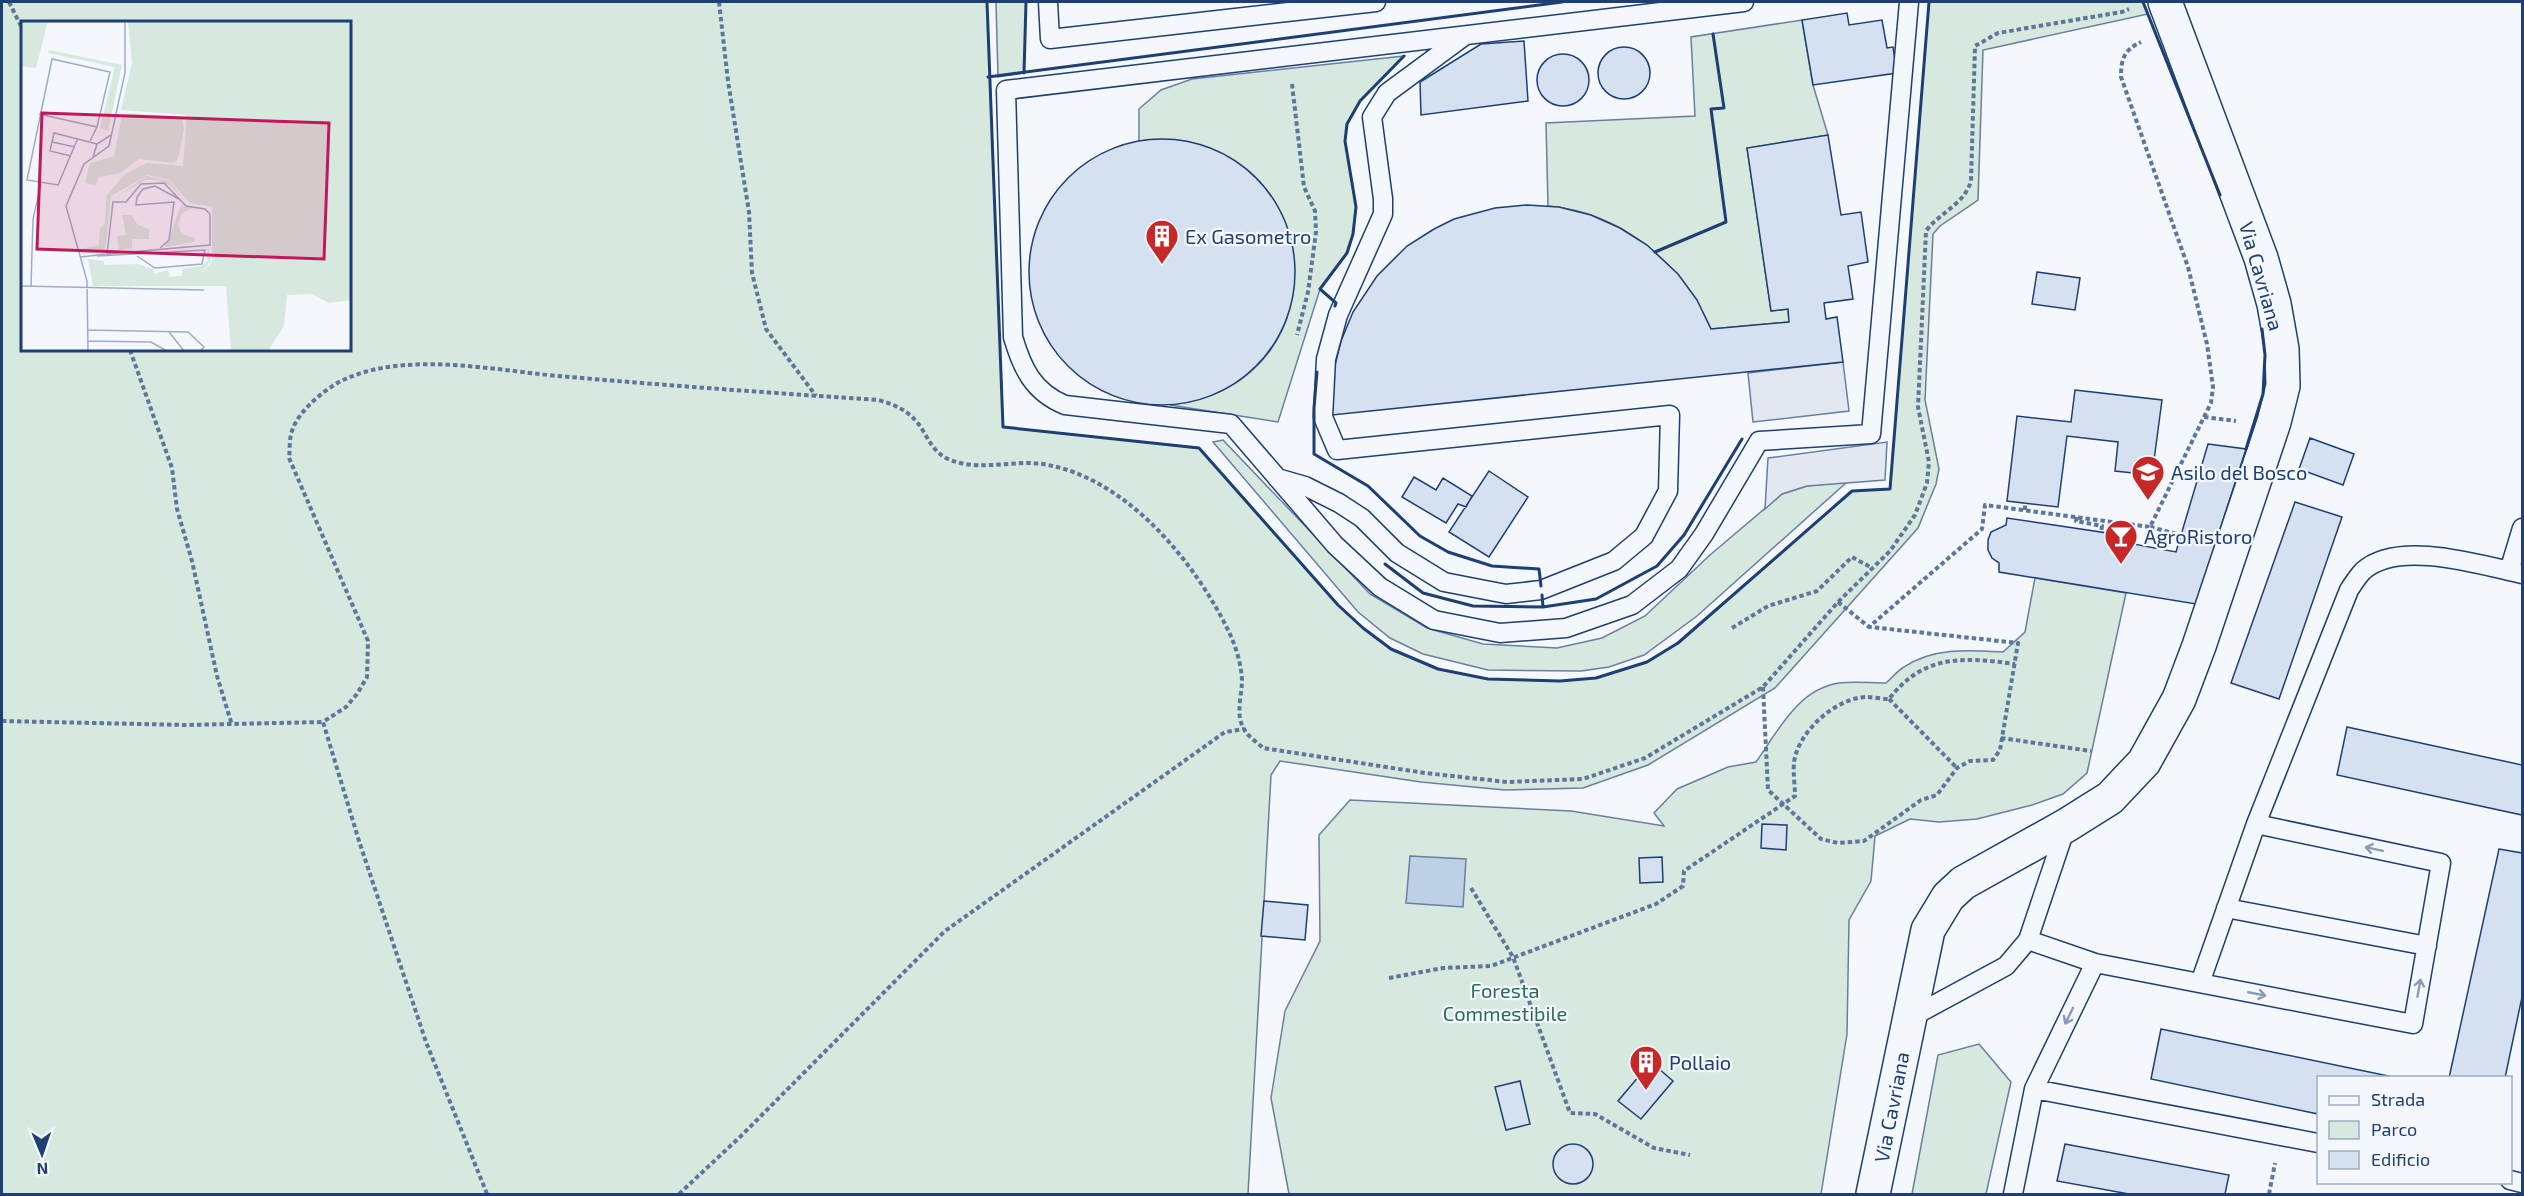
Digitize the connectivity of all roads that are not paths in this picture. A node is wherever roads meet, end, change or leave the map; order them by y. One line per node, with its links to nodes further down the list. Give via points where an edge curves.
1 (1048, 2): 6 (lane, via 1050,39)
2 (1376, 2): 5 (lane)
3 (1744, 2): 8 (lane)
4 (1909, 2): 9 (lane, via 1871,434 1759,441 1679,569 1632,605 1566,628 1500,633 1434,620 1380,587 1335,545)
5 (1321, 5): 6 (lane)
6 (1230, 10)
7 (2169, 14): 13 (street, Via Cavriana, via 2261,258 2282,349 2283,386 2179,699 2144,762 2110,798)
8 (1465, 35): 9 (lane, via 1006,90 1013,337 1020,362 1033,384 1065,405 1231,424); 9 (lane, via 1386,93 1372,117 1383,214 1338,315 1326,358 1323,417 1337,450 1670,415 1668,491 1644,536 1614,561 1541,590 1506,594 1444,582 1397,554 1362,518 1339,503 1305,486)
9 (1277, 478)
10 (2523, 528): 11 (lane)
11 (2516, 572): 12 (lane, via 2435,555 2392,557 2364,570 2349,590)
12 (2256, 824): 14 (lane); 16 (lane, one-way to 12, via 2441,863)
13 (2067, 825): 15 (lane); 19 (street, Via Cavriana, via 1963,883 1947,897 1928,930)
14 (2226, 908): 16 (lane); 18 (lane)
15 (2028, 940): 17 (lane); 19 (lane, via 2006,966)
16 (2427, 946): 18 (lane, one-way to 16, via 2413,1024)
17 (2095, 963): 18 (lane); 20 (lane, one-way to 20)
18 (2200, 983)
19 (1908, 1019): 22 (street, Via Cavriana)
20 (2034, 1089): 21 (lane); 23 (lane)
21 (2317, 1143)
22 (1873, 1194)
23 (2013, 1194)

